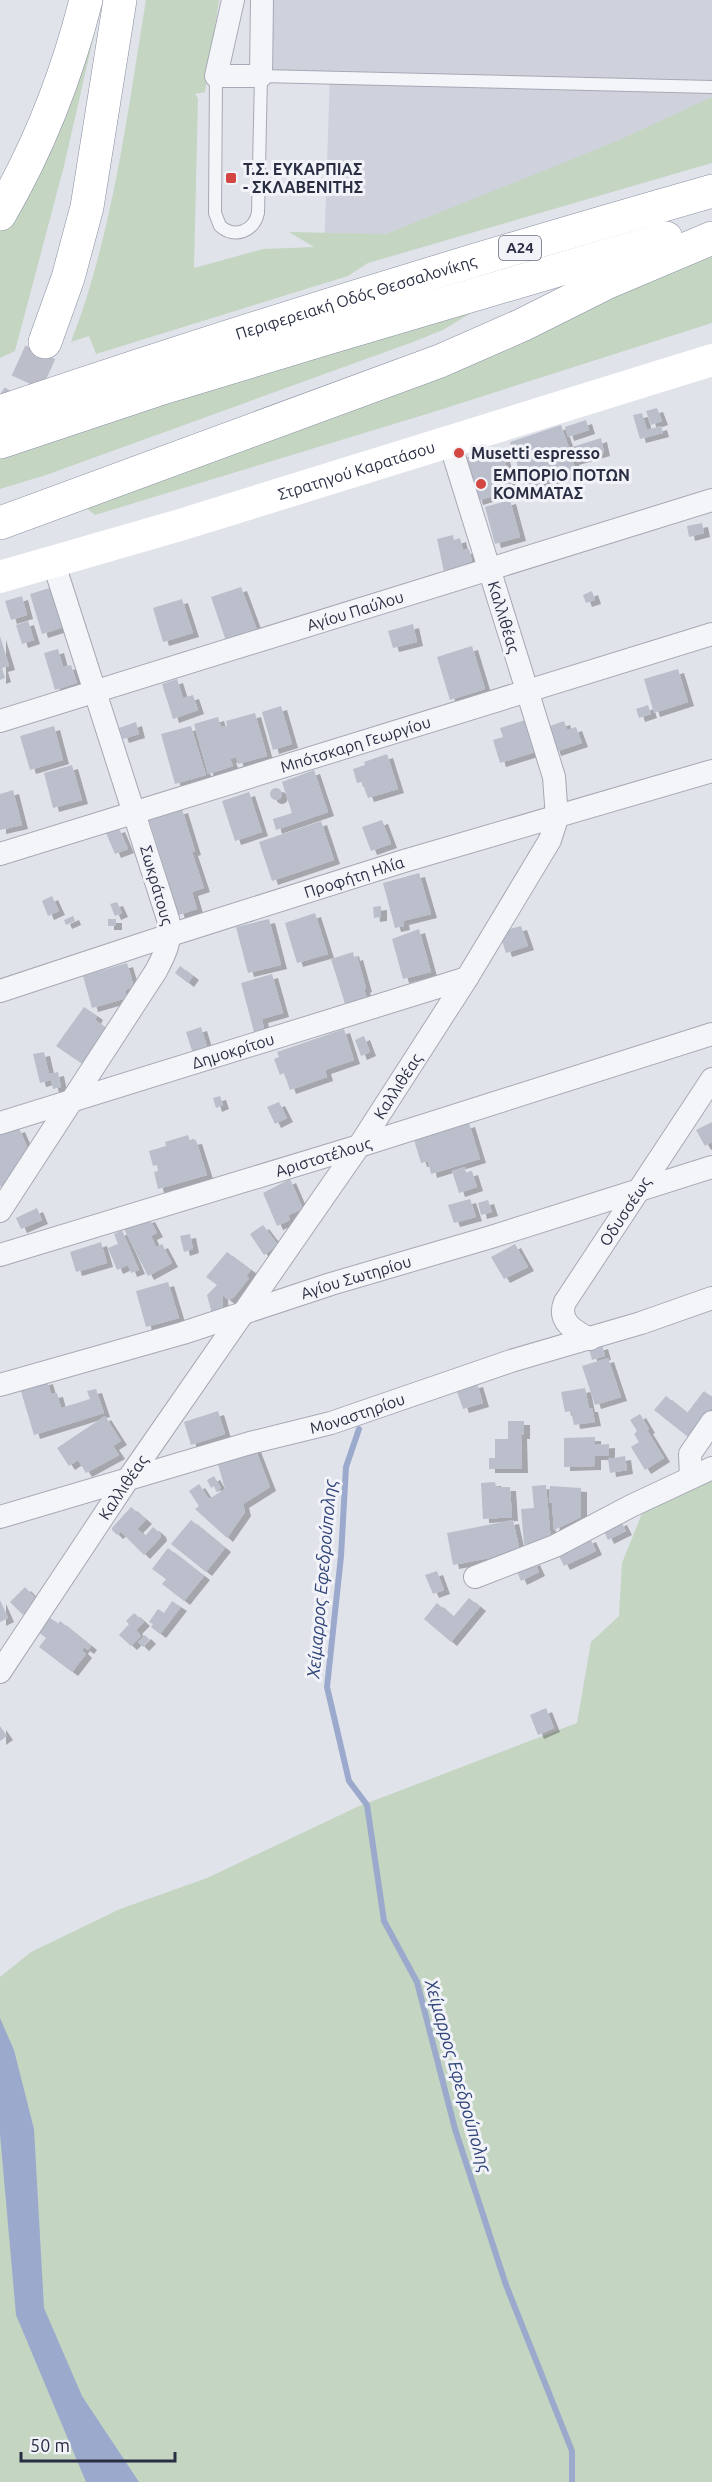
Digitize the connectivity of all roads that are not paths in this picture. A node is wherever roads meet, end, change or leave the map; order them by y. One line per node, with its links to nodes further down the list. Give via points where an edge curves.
1 (120, 0): 12 (highway, via 87,207)
2 (233, 0): 5 (street)
3 (262, 0): 6 (street)
4 (85, 1): 9 (highway, via 64,76 43,131)
5 (216, 76): 6 (street); 6 (lane, via 215,213 220,226 230,232 249,229 258,213)
6 (261, 76): 7 (lane)
7 (711, 87)
8 (712, 191): 14 (highway, Περιφερειακή Οδός Θεσσαλονίκης / Α24, via 379,290)
9 (0, 214)
10 (712, 224): 16 (highway, Περιφερειακή Οδός Θεσσαλονίκης / Α24, via 156,390)
11 (712, 238): 18 (highway, via 440,361)
12 (45, 342)
13 (712, 360): 15 (street, Στρατηγού Καρατάσου)
14 (0, 412)
15 (449, 440): 19 (street, Στρατηγού Καρατάσου); 20 (street, Καλλιθέας)
16 (0, 442)
17 (712, 500): 20 (street, Αγίου Παύλου)
18 (0, 523)
19 (53, 561): 21 (street, Στρατηγού Καρατάσου); 23 (street, Σωκράτους)
20 (489, 568): 23 (street, Αγίου Παύλου); 24 (street, Καλλιθέας)
21 (0, 577)
22 (712, 634): 24 (street, Μπότσκαρη Γεωργίου)
23 (97, 692): 25 (street, Αγίου Παύλου); 27 (street, Σωκράτους)
24 (527, 692): 27 (street, Μπότσκαρη Γεωργίου); 28 (street, Καλλιθέας, via 554,777)
25 (0, 721)
26 (712, 771): 28 (street, Προφήτη Ηλία)
27 (136, 813): 29 (street, Μπότσκαρη Γεωργίου); 30 (street, Σωκράτους)
28 (557, 818): 30 (street, Προφήτη Ηλία, via 404,861); 31 (street, Καλλιθέας, via 546,847)
29 (0, 854)
30 (170, 935): 32 (street, Προφήτη Ηλία); 35 (street, Σωκράτους, via 156,971)
31 (467, 978): 35 (street, Δημοκρίτου); 37 (street, Καλλιθέας)
32 (0, 991)
33 (712, 1034): 37 (street, Αριστοτέλους)
34 (712, 1079): 39 (street, Οδυσσέως)
35 (72, 1100): 36 (street, Δημοκρίτου); 40 (street, Σωκράτους)
36 (0, 1123)
37 (359, 1146): 41 (street, Αριστοτέλους); 43 (street, Καλλιθέας)
38 (712, 1167): 39 (street, Αγίου Σωτηρίου)
39 (640, 1189): 43 (street, Αγίου Σωτηρίου); 44 (street, Οδυσσέως, via 563,1307 569,1326)
40 (0, 1211)
41 (0, 1255)
42 (712, 1298): 44 (street, Μοναστηρίου)
43 (244, 1313): 45 (street, Αγίου Σωτηρίου); 49 (street, Καλλιθέας)
44 (590, 1338): 49 (street, Μοναστηρίου, via 330,1423)
45 (0, 1385)
46 (712, 1422): 48 (street, via 690,1454)
47 (712, 1468): 48 (street)
48 (691, 1477): 51 (street, via 555,1546)
49 (128, 1479): 50 (street, Μοναστηρίου); 52 (street, Καλλιθέας)
50 (0, 1517)
51 (475, 1577)
52 (23, 1637): 53 (street); 54 (street, Καλλιθέας)
53 (0, 1645)
54 (0, 1672)

